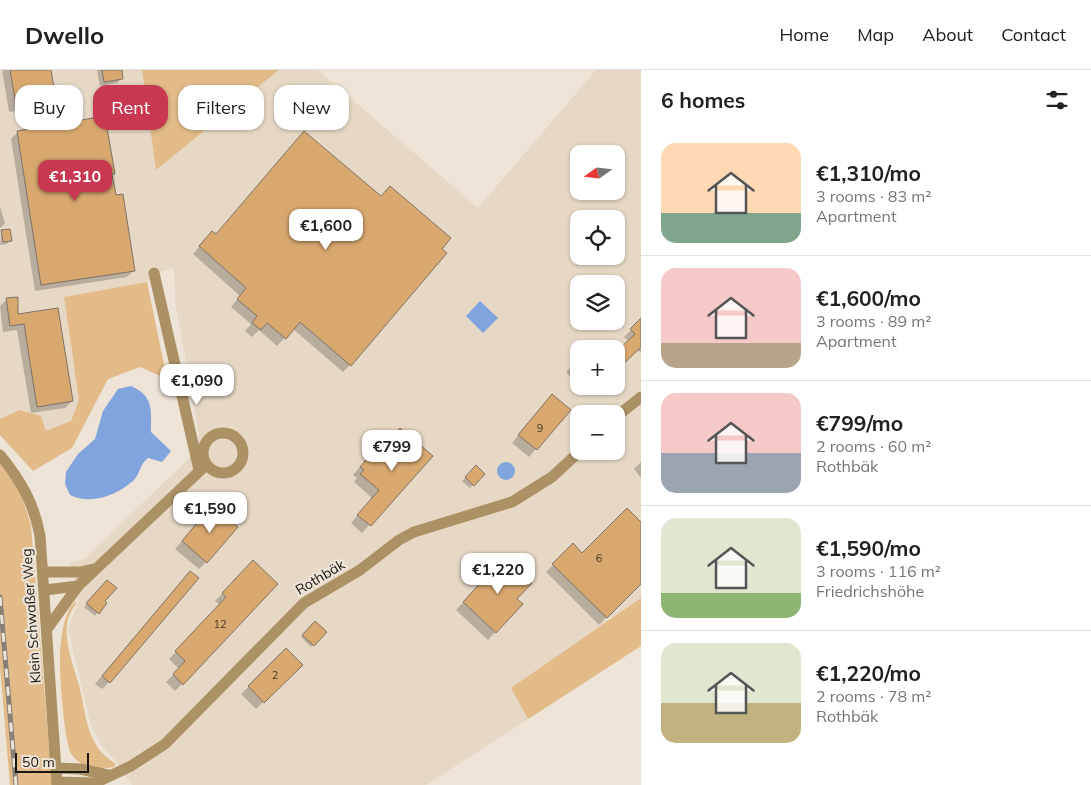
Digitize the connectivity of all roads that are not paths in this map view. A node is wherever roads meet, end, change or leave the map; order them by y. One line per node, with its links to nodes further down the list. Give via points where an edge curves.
1 (154, 273): 6 (street, via 203,467)
2 (641, 397): 3 (street)
3 (625, 410)
4 (0, 455): 7 (street, Klein Schwaßer Weg, via 21,481 32,504)
5 (570, 460): 12 (street, Rothbäk, via 552,477 512,502 414,532 399,540 360,570 304,603 165,744 131,766)
6 (95, 569): 7 (street); 8 (street)
7 (44, 572): 9 (street, Klein Schwaßer Weg)
8 (78, 586): 9 (street); 10 (street)
9 (45, 590): 10 (street, Klein Schwaßer Weg)
10 (47, 629): 11 (street, Klein Schwaßer Weg)
11 (56, 768): 12 (street); 13 (street, Klein Schwaßer Weg)
12 (108, 775): 14 (street, Rothbäk)
13 (57, 784): 14 (street, Rothbäk)
14 (94, 784)

